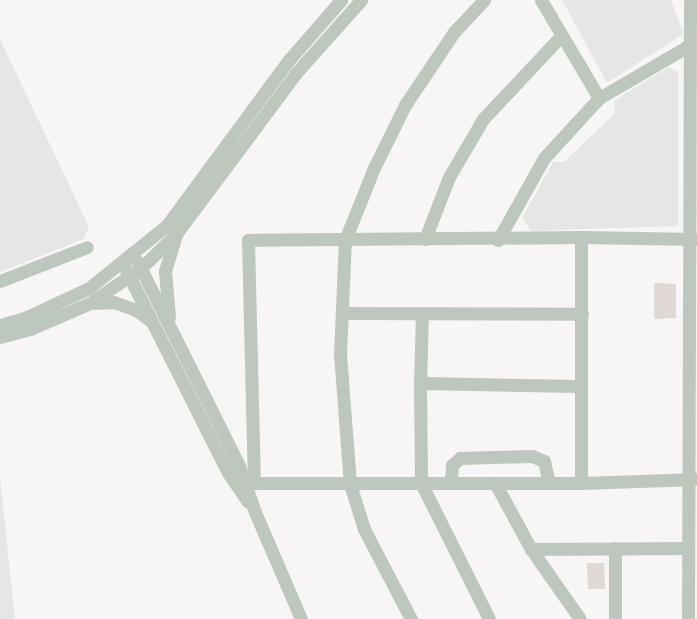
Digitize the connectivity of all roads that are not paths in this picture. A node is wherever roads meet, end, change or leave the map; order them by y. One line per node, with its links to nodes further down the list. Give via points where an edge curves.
1 (341, 0): 18 (street, via 288,61 167,225)
2 (361, 0): 11 (street, via 296,73)
3 (484, 0): 14 (street, via 454,32 405,105 374,168)
4 (542, 0): 8 (street)
5 (681, 0): 7 (street)
6 (690, 0): 7 (street)
7 (690, 25): 9 (street)
8 (562, 35): 10 (street); 13 (street, via 483,119 449,177)
9 (690, 45): 10 (street); 16 (street)
10 (599, 98): 15 (street, via 544,158)
11 (176, 234): 20 (street); 30 (street, via 165,272)
12 (581, 237): 15 (street); 16 (street); 27 (street)
13 (425, 239): 14 (street); 15 (street)
14 (345, 240): 25 (street); 34 (street, via 248,240)
15 (498, 240)
16 (693, 240): 35 (street)
17 (87, 247): 22 (street)
18 (134, 255): 19 (street); 20 (street)
19 (122, 263): 23 (street); 29 (street, via 90,288 25,318)
20 (141, 268): 21 (street); 23 (street)
21 (147, 280): 23 (street); 30 (street)
22 (0, 281)
23 (132, 281): 24 (street); 28 (street)
24 (90, 303): 28 (street, via 114,302 136,310); 31 (street, via 30,329)
25 (342, 313): 26 (street); 41 (street, via 340,354)
26 (422, 313): 27 (street); 32 (street)
27 (582, 314): 33 (street)
28 (155, 324): 34 (street)
29 (0, 325)
30 (171, 328): 34 (street)
31 (0, 337)
32 (420, 382): 33 (street); 38 (street)
33 (579, 386): 40 (street)
34 (243, 479): 41 (street); 45 (street)
35 (693, 479): 40 (street); 43 (street)
36 (451, 482): 37 (street, via 452,465 460,458 532,456 544,461); 38 (street); 39 (street)
37 (549, 482): 39 (street); 40 (street)
38 (421, 483): 41 (street); 47 (street)
39 (495, 483): 44 (street)
40 (581, 483)
41 (350, 484): 46 (street, via 364,529)
42 (615, 548): 43 (street); 44 (street); 49 (street)
43 (688, 548): 50 (street)
44 (532, 549): 48 (street)
45 (301, 619)
46 (411, 619)
47 (489, 619)
48 (580, 619)
49 (615, 619)
50 (688, 619)

